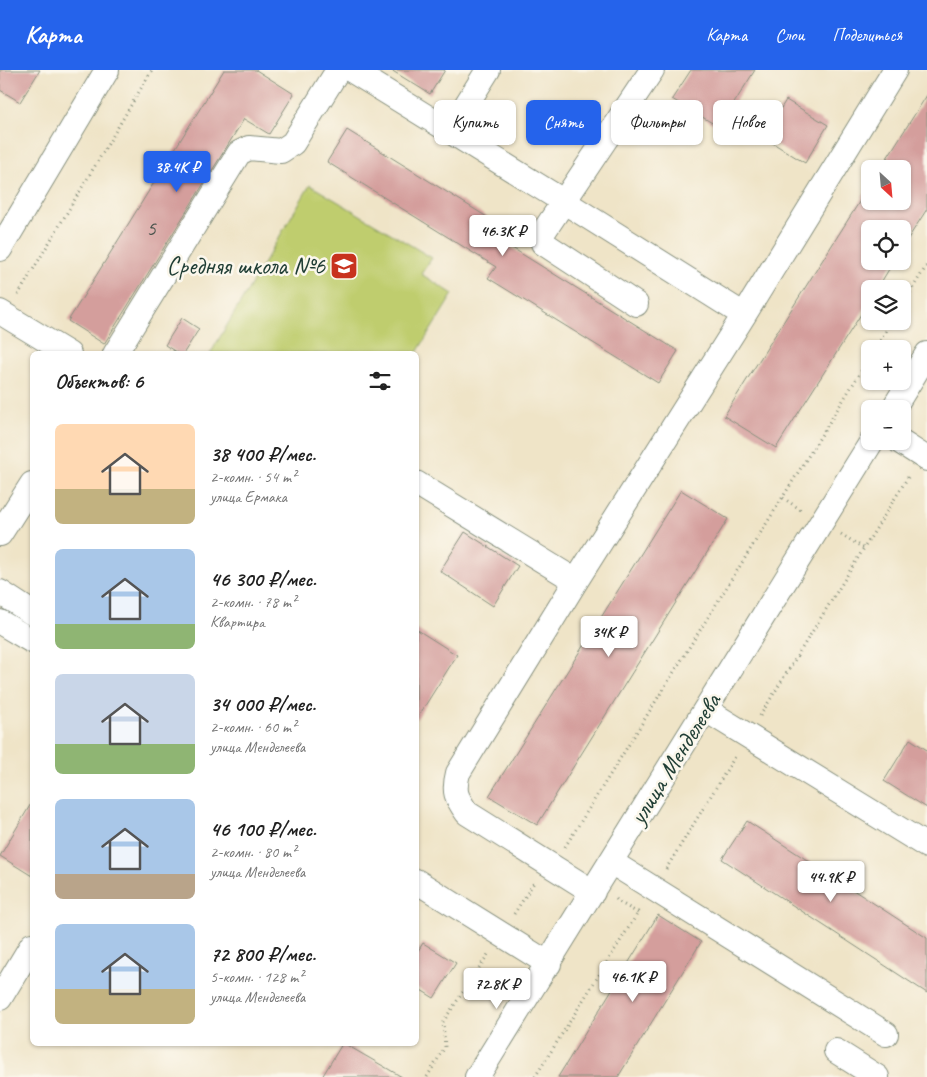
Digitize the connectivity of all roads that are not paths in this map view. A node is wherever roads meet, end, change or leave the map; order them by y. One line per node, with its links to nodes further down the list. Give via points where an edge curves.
1 (107, 70): 11 (street)
2 (338, 70): 16 (street, via 293,143 281,151 249,148 239,152)
3 (351, 70): 8 (street)
4 (488, 70): 7 (street)
5 (652, 70): 10 (street)
6 (895, 70): 14 (street)
7 (469, 100)
8 (434, 121)
9 (473, 145): 10 (street)
10 (564, 201): 12 (street, via 542,234 543,244); 14 (street)
11 (0, 249)
12 (636, 304)
13 (3, 314): 15 (street)
14 (744, 314): 25 (street)
15 (64, 351)
16 (117, 351)
17 (927, 354): 18 (street)
18 (898, 400)
19 (911, 449): 21 (street)
20 (866, 450): 30 (street, улица Менделеева)
21 (924, 457)
22 (419, 485): 25 (street)
23 (30, 487): 24 (street)
24 (0, 534)
25 (576, 581): 34 (street, via 458,773 454,787 466,813)
26 (0, 592): 27 (street)
27 (30, 612)
28 (0, 622): 29 (street)
29 (30, 640)
30 (706, 710): 31 (street); 32 (street, улица Менделеева)
31 (927, 846)
32 (611, 862): 34 (street, улица Менделеева); 38 (street)
33 (419, 883): 36 (street)
34 (593, 892): 36 (street, улица Менделеева)
35 (30, 948): 37 (street)
36 (549, 964): 40 (street, улица Менделеева)
37 (0, 998)
38 (886, 1034)
39 (836, 1051): 41 (street)
40 (477, 1077)
41 (877, 1077)

